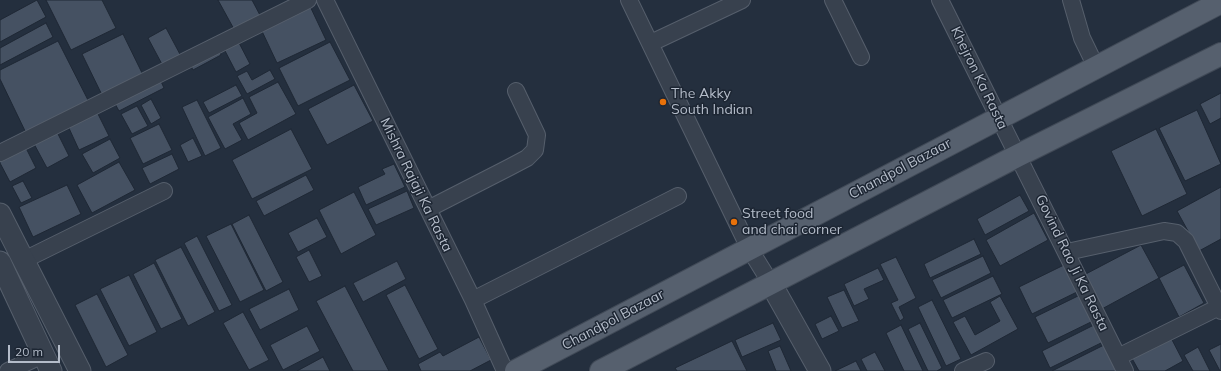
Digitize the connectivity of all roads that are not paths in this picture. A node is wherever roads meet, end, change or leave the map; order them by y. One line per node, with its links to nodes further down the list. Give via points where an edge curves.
1 (308, 0): 15 (street)
2 (325, 0): 19 (street, Mishra Rajaji Ka Rasta)
3 (629, 0): 9 (street)
4 (742, 0): 9 (street)
5 (833, 0): 11 (street)
6 (940, 0): 14 (street, Khejron Ka Rasta)
7 (1071, 0): 12 (street, via 1082,38)
8 (1221, 2): 12 (main road, Chandpol Bazaar)
9 (651, 44): 21 (street)
10 (1221, 54): 16 (main road)
11 (861, 57)
12 (1096, 67): 14 (main road, Chandpol Bazaar)
13 (516, 91): 19 (street, via 537,135 535,150 521,162)
14 (998, 118): 16 (street, Khejron Ka Rasta); 21 (main road, Chandpol Bazaar)
15 (0, 153)
16 (1018, 155): 22 (street, Govind Rao Ji Ka Rasta); 25 (main road)
17 (164, 191): 23 (street)
18 (678, 196): 26 (street)
19 (428, 209): 26 (street, Mishra Rajaji Ka Rasta)
20 (0, 214): 23 (street)
21 (749, 248): 25 (street); 34 (main road, Chandpol Bazaar)
22 (1067, 252): 27 (street, via 1164,231 1177,233 1186,241); 28 (street, Govind Rao Ji Ka Rasta)
23 (24, 260): 32 (street)
24 (0, 262): 30 (street)
25 (770, 282): 35 (main road); 36 (street)
26 (473, 300): 33 (street, Mishra Rajaji Ka Rasta)
27 (1220, 309): 28 (street)
28 (1118, 356): 38 (street, Govind Rao Ji Ka Rasta)
29 (986, 361): 37 (street)
30 (47, 363): 31 (street)
31 (8, 371)
32 (80, 371)
33 (505, 371)
34 (516, 371)
35 (601, 371)
36 (820, 371)
37 (963, 371)
38 (1125, 371)

